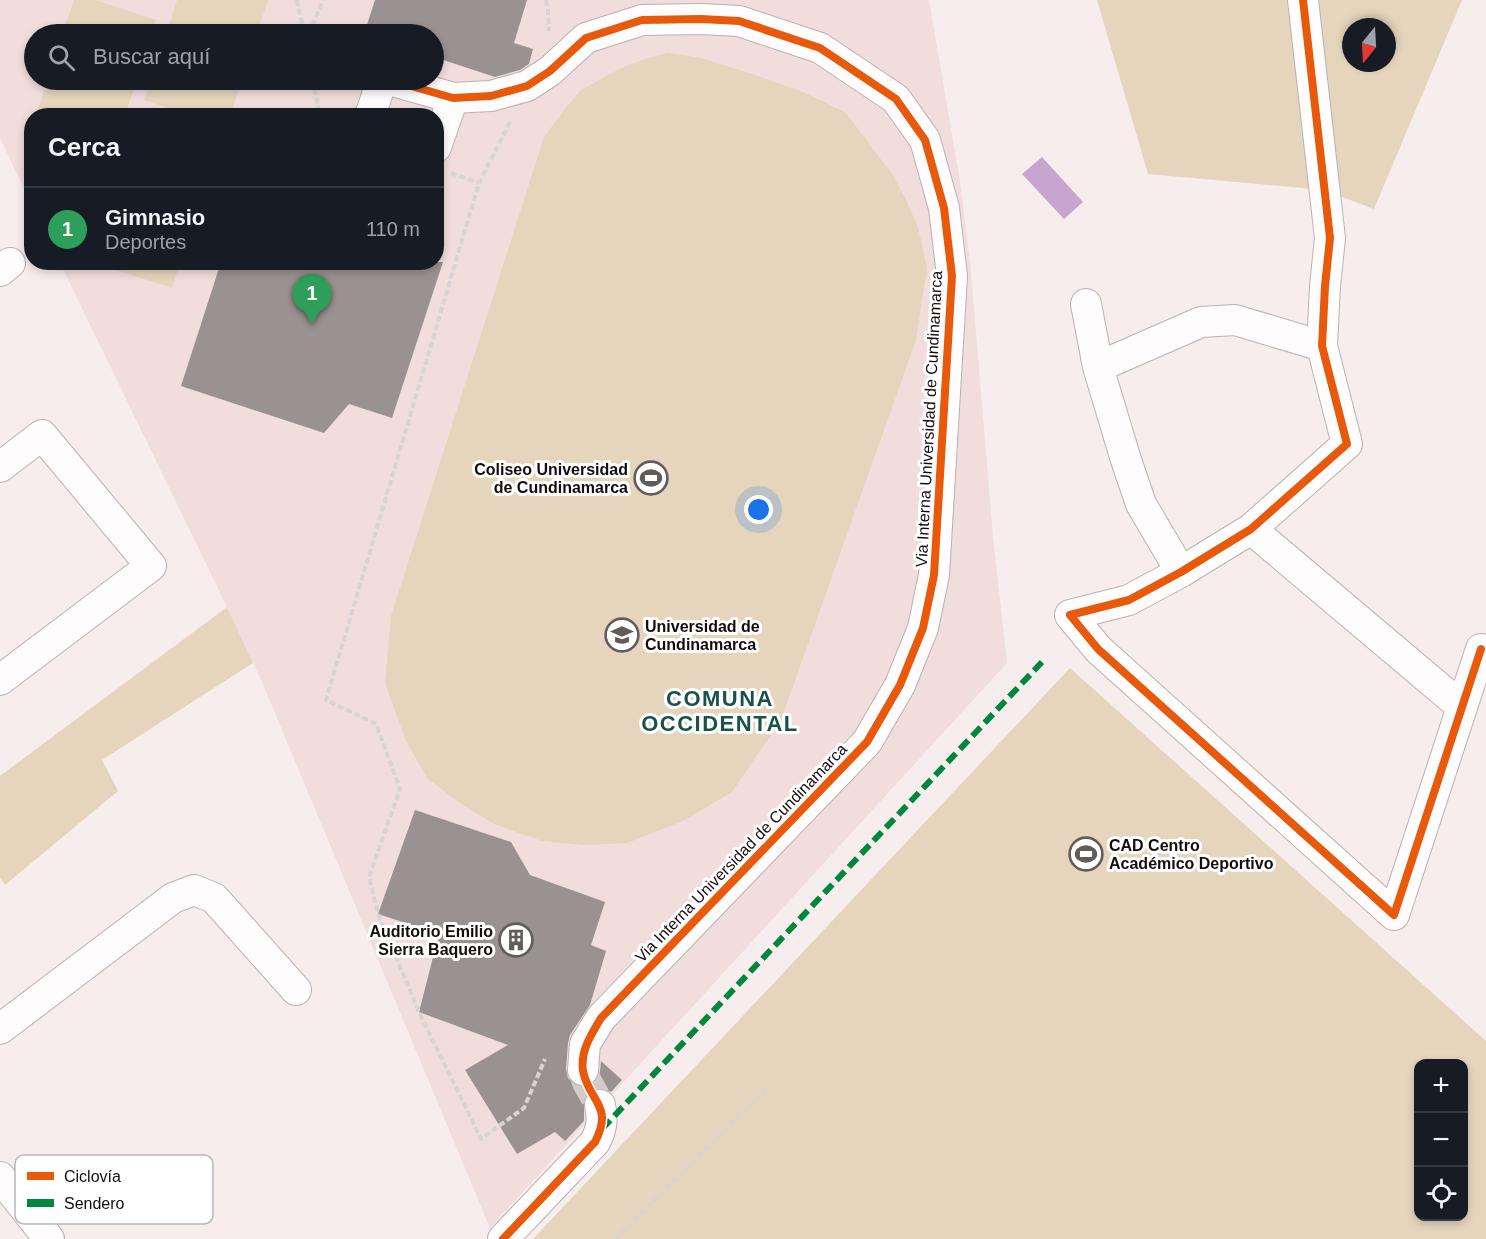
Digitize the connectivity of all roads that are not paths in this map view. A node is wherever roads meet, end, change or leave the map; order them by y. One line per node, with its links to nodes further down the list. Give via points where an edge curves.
1 (1303, 0): 10 (street, via 1330,238)
2 (696, 9): 3 (street, Via Interna Universidad de Cundinamarca, via 642,20); 20 (street, Via Interna Universidad de Cundinamarca, via 820,48 896,99 925,141 944,208 952,276 934,575 923,628 900,685 867,742 601,1018 585,1044)
3 (636, 12): 6 (street, Via Interna Universidad de Cundinamarca, via 586,38 530,84 491,96)
4 (379, 90): 7 (street)
5 (425, 90): 6 (street, Via Interna Universidad de Cundinamarca)
6 (453, 98): 8 (street)
7 (373, 108)
8 (444, 148)
9 (1086, 304): 11 (street)
10 (1322, 346): 11 (street, via 1235,320 1201,322); 13 (street, via 1347,444)
11 (1098, 367): 14 (street, via 1141,504)
12 (0, 467): 16 (street, via 42,435 151,566)
13 (1251, 529): 14 (street); 17 (street)
14 (1181, 572): 17 (street, via 1129,600 1070,615 1098,649 1394,915)
15 (1481, 649): 17 (street)
16 (0, 680)
17 (1462, 707)
18 (296, 990): 19 (street, via 214,898 194,890 173,898)
19 (0, 1029)
20 (583, 1070)
21 (600, 1105): 26 (street, via 601,1131 595,1142)
22 (0, 1178): 23 (street)
23 (15, 1197)
24 (37, 1224): 25 (street)
25 (49, 1239)
26 (503, 1239)

